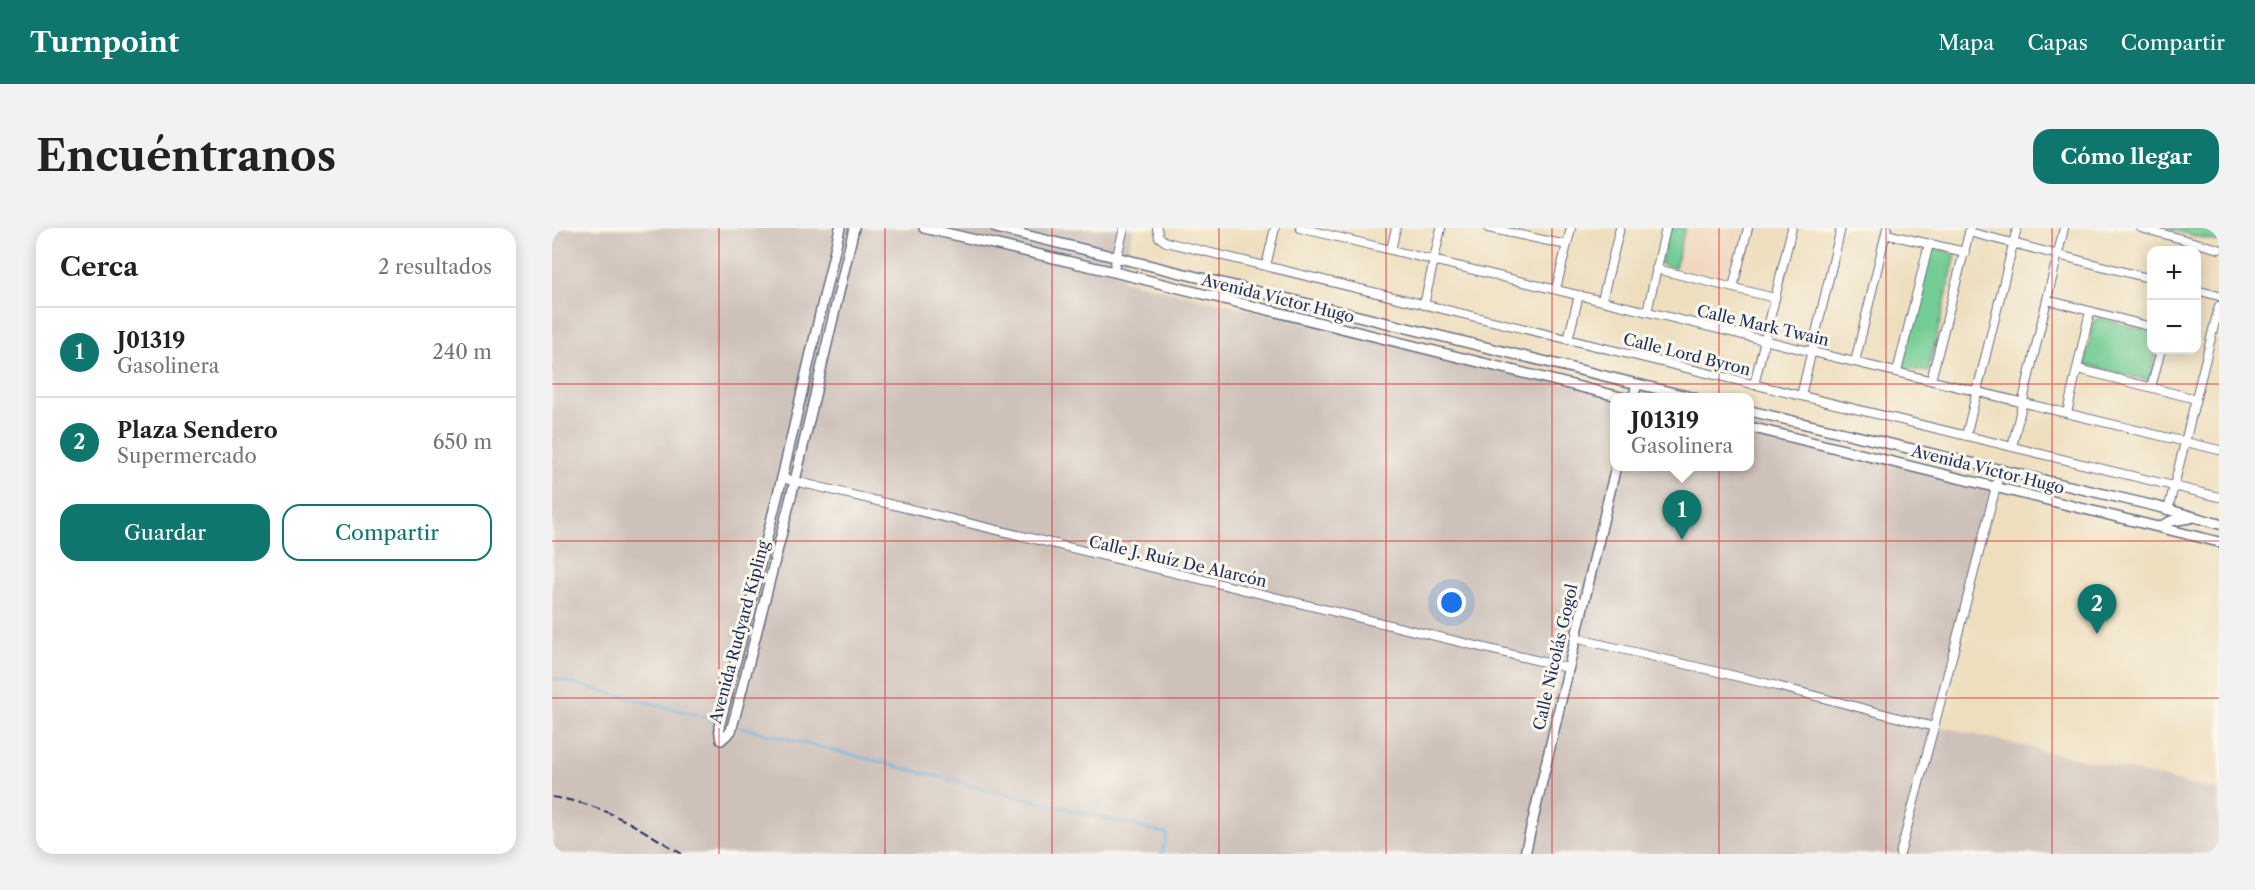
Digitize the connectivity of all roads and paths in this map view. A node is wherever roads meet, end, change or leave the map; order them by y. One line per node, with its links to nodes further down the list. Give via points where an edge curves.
1 (840, 228): 83 (street, Avenida Rudyard Kipling)
2 (854, 228): 84 (street, Avenida Rudyard Kipling)
3 (924, 228): 35 (street, Avenida Víctor Hugo)
4 (996, 228): 27 (street, Avenida Víctor Hugo)
5 (1124, 228): 37 (street)
6 (1157, 228): 39 (street, Calle Lord Byron, via 1159,237 1166,242)
7 (1275, 228): 39 (street)
8 (1300, 228): 26 (street, Calle Mark Twain)
9 (1329, 228): 26 (street)
10 (1347, 228): 28 (street)
11 (1396, 228): 33 (street)
12 (1441, 228): 38 (street)
13 (1488, 228): 25 (street)
14 (1571, 228): 31 (street)
15 (1620, 228): 49 (street)
16 (1666, 228): 40 (street)
17 (1748, 228): 43 (street)
18 (1792, 228): 48 (street)
19 (1841, 228): 58 (street)
20 (2017, 228): 29 (street)
21 (2064, 228): 36 (street)
22 (2141, 228): 32 (street)
23 (1970, 230): 29 (street); 34 (street)
24 (1887, 231): 30 (street); 60 (street)
25 (1523, 232): 31 (street)
26 (1321, 233): 28 (street, Calle Mark Twain)
27 (1031, 237): 35 (street); 37 (street, Avenida Víctor Hugo)
28 (1344, 239): 33 (street, Calle Mark Twain)
29 (2013, 242): 36 (street); 67 (street)
30 (1929, 244): 34 (street); 62 (street)
31 (1567, 245): 44 (street)
32 (2219, 249)
33 (1391, 250): 38 (street, Calle Mark Twain)
34 (1965, 252): 63 (street)
35 (1028, 253): 41 (street, Avenida Víctor Hugo)
36 (2058, 253): 42 (street); 50 (street)
37 (1117, 258): 41 (street); 64 (street, Avenida Víctor Hugo)
38 (1433, 260): 44 (street, Calle Mark Twain); 51 (street)
39 (1266, 266): 51 (street, Calle Lord Byron)
40 (1656, 268): 43 (street); 54 (street)
41 (1113, 272): 70 (street, Avenida Víctor Hugo)
42 (2147, 278)
43 (1733, 287): 48 (street)
44 (1556, 289): 46 (street, Calle Mark Twain)
45 (2201, 291): 47 (street)
46 (1579, 295): 49 (street, Calle Mark Twain); 56 (street)
47 (2219, 296)
48 (1775, 298): 57 (street)
49 (1602, 300): 54 (street, Calle Mark Twain)
50 (2047, 300): 53 (street); 73 (street)
51 (1424, 305): 56 (street, Calle Lord Byron)
52 (2219, 306): 72 (street)
53 (2090, 311): 55 (street); 61 (street)
54 (1647, 312): 57 (street, Calle Mark Twain)
55 (2147, 326)
56 (1568, 340): 65 (street, Calle Lord Byron)
57 (1765, 340): 58 (street, Calle Mark Twain); 65 (street)
58 (1812, 351): 60 (street, Calle Mark Twain); 71 (street)
59 (2160, 354): 66 (street)
60 (1855, 362): 62 (street, Calle Mark Twain)
61 (2078, 369): 66 (street); 75 (street)
62 (1897, 372): 63 (street, Calle Mark Twain)
63 (1930, 380): 67 (street, Calle Mark Twain)
64 (1637, 384): 68 (street); 69 (street, Avenida Víctor Hugo)
65 (1754, 385): 71 (street, Calle Lord Byron)
66 (2151, 387): 72 (street)
67 (1976, 391): 73 (street, Calle Mark Twain); 77 (street)
68 (1635, 393)
69 (1674, 393)
70 (1610, 394)
71 (1801, 396): 77 (street, Calle Lord Byron)
72 (2196, 399): 78 (street)
73 (2023, 402): 75 (street, Calle Mark Twain); 79 (street)
74 (1754, 412): 82 (street, Avenida Víctor Hugo)
75 (2067, 413): 78 (street, Calle Mark Twain)
76 (1754, 428): 85 (street, Avenida Víctor Hugo)
77 (1966, 436): 79 (street, Calle Lord Byron)
78 (2185, 442): 80 (street, Calle Mark Twain); 86 (street)
79 (2012, 447): 86 (street, Calle Lord Byron)
80 (2219, 450)
81 (1615, 471): 93 (street, Calle Nicolás Gogol)
82 (2000, 471): 85 (street); 88 (street, Avenida Víctor Hugo)
83 (782, 478): 84 (street, Calle J. Ruíz De Alarcón); 95 (street, Avenida Rudyard Kipling)
84 (795, 481): 94 (street, Calle J. Ruíz De Alarcón); 96 (street, Avenida Rudyard Kipling)
85 (1995, 486): 91 (street, Avenida Víctor Hugo); 97 (street)
86 (2174, 486): 87 (street, Calle Lord Byron); 88 (street)
87 (2219, 497)
88 (2168, 510): 89 (street, Avenida Víctor Hugo)
89 (2190, 518): 90 (street, Avenida Víctor Hugo); 91 (street)
90 (2219, 524)
91 (2159, 527): 92 (street, Avenida Víctor Hugo)
92 (2219, 542)
93 (1575, 638): 94 (street, Calle Nicolás Gogol); 97 (street)
94 (1568, 668): 98 (street, Calle Nicolás Gogol)
95 (725, 706): 96 (street); 96 (street, Avenida Rudyard Kipling, via 719,727 722,740 731,731)
96 (737, 709)
97 (1934, 727): 99 (street)
98 (1525, 854)
99 (1900, 854)

